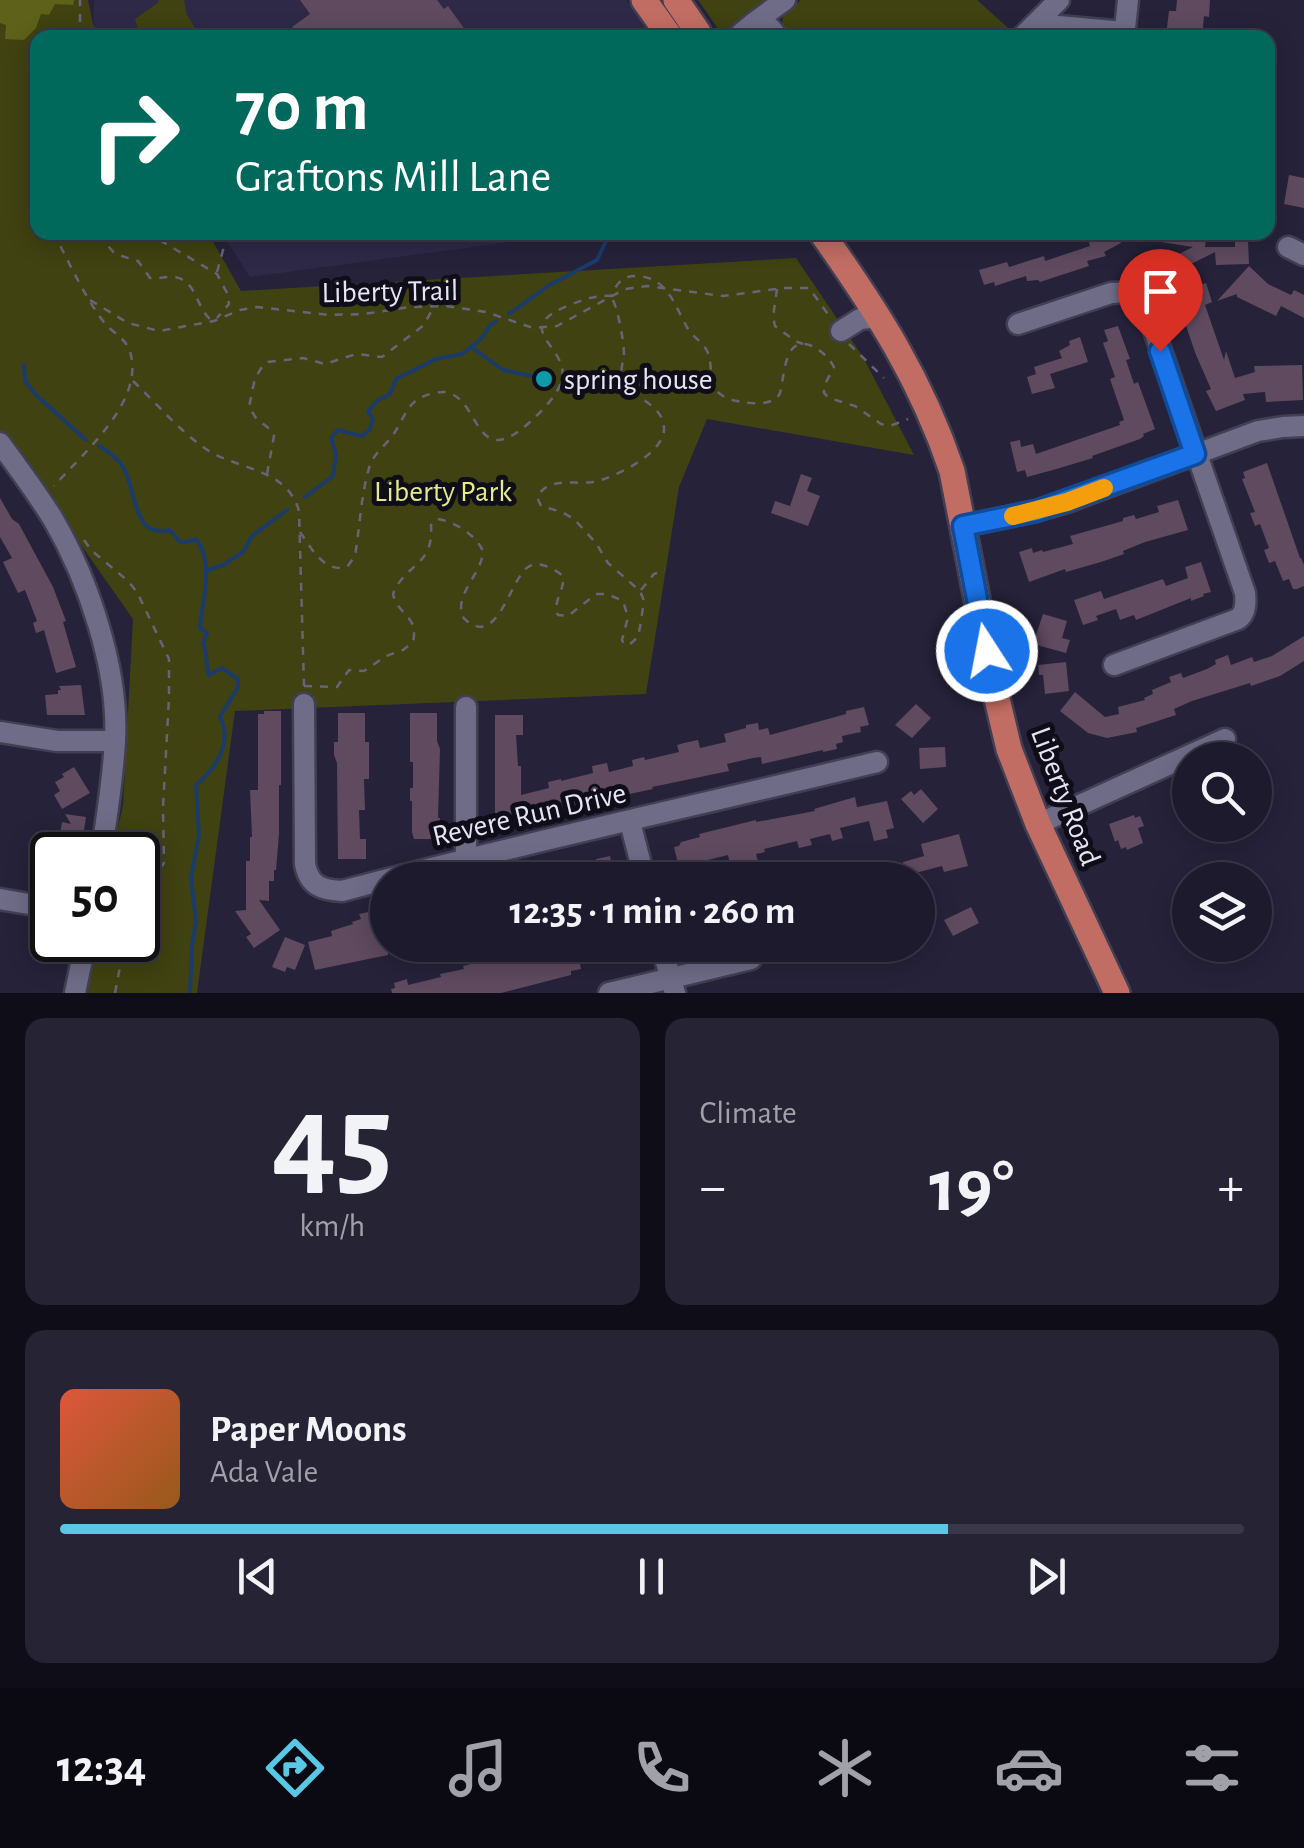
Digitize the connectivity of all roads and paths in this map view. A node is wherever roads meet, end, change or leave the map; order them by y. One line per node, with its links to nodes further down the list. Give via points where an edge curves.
1 (80, 0): 7 (path)
2 (644, 0): 8 (main road)
3 (676, 0): 9 (main road)
4 (785, 0): 10 (street)
5 (1059, 0): 13 (street)
6 (1128, 0): 14 (street)
7 (80, 30)
8 (665, 30)
9 (694, 30)
10 (745, 30)
11 (746, 30): 12 (street, via 759,21)
12 (772, 30)
13 (1030, 30)
14 (1125, 30)
15 (58, 240): 24 (path)
16 (106, 240): 27 (path, via 150,278 189,284 202,313)
17 (159, 240): 20 (path)
18 (226, 240): 20 (path)
19 (826, 240): 26 (main road, Liberty Road)
20 (216, 274): 27 (path, via 229,304)
21 (665, 288): 22 (path, via 723,296); 23 (path, via 625,288); 23 (path, via 650,277 629,275); 31 (path, via 709,354 715,388 728,398 776,399 785,360)
22 (777, 289): 30 (path, via 809,288); 31 (path, via 775,326)
23 (611, 296): 29 (path); 29 (path, via 594,295 552,312); 44 (path, via 623,383 658,414 662,436 650,455 612,475 552,483 538,497 541,506 581,525 608,563)
24 (90, 300): 27 (path, Liberty Trail, via 128,323 159,331); 33 (path, via 124,340)
25 (434, 306): 27 (path, Liberty Trail, via 329,315 257,307); 29 (path, Liberty Trail); 38 (path, via 424,326 382,358 346,355 332,364 275,360 262,367 249,408 274,436)
26 (879, 317): 30 (street, via 860,319); 34 (main road, Liberty Road)
27 (214, 321)
28 (1018, 324): 37 (street, via 1111,294 1136,296)
29 (542, 327): 41 (path, via 562,382 522,429 491,439 458,397 443,391 424,396 408,407 372,460 351,563 328,567)
30 (844, 337): 32 (path)
31 (805, 344): 34 (path, via 834,367 824,386 829,398 890,426)
32 (884, 378)
33 (132, 380): 38 (path, via 203,447); 39 (path, via 104,431)
34 (930, 412): 40 (main road, Liberty Road)
35 (1304, 426): 37 (street, via 1258,432)
36 (0, 443): 50 (street, via 53,519 89,596 107,662)
37 (1195, 454): 40 (street, via 1036,511); 45 (street, via 1246,606 1238,619)
38 (267, 474): 41 (path, via 296,498)
39 (52, 488)
40 (963, 526): 53 (main road, Liberty Road, via 1009,749)
41 (300, 532): 46 (path)
42 (82, 538): 57 (path, via 137,592 168,659)
43 (665, 570): 44 (path)
44 (640, 591): 46 (path, via 640,627 630,646 622,640 628,616 623,602 596,594 568,616 558,615 563,576 537,564 522,574 494,622 471,624 463,618 462,600 483,550 476,539 438,519 430,524 429,550 393,594 415,628 413,642 364,671 349,670 337,687)
45 (1114, 665)
46 (304, 695): 55 (street, Revere Run Drive, via 305,864 317,887 342,890)
47 (466, 707): 55 (street)
48 (0, 732): 50 (street)
49 (1225, 739): 53 (street)
50 (115, 741): 54 (street)
51 (877, 762): 52 (street, Revere Run Drive)
52 (630, 822): 55 (street, Revere Run Drive); 56 (street)
53 (1038, 824): 67 (main road, Liberty Road)
54 (104, 832)
55 (466, 858)
56 (640, 862)
57 (160, 869)
58 (0, 899): 59 (street)
59 (30, 904)
60 (81, 962): 64 (street)
61 (120, 962): 65 (path)
62 (741, 962): 63 (street)
63 (672, 986): 66 (street)
64 (75, 993)
65 (115, 993)
66 (609, 993)
67 (1116, 993)

